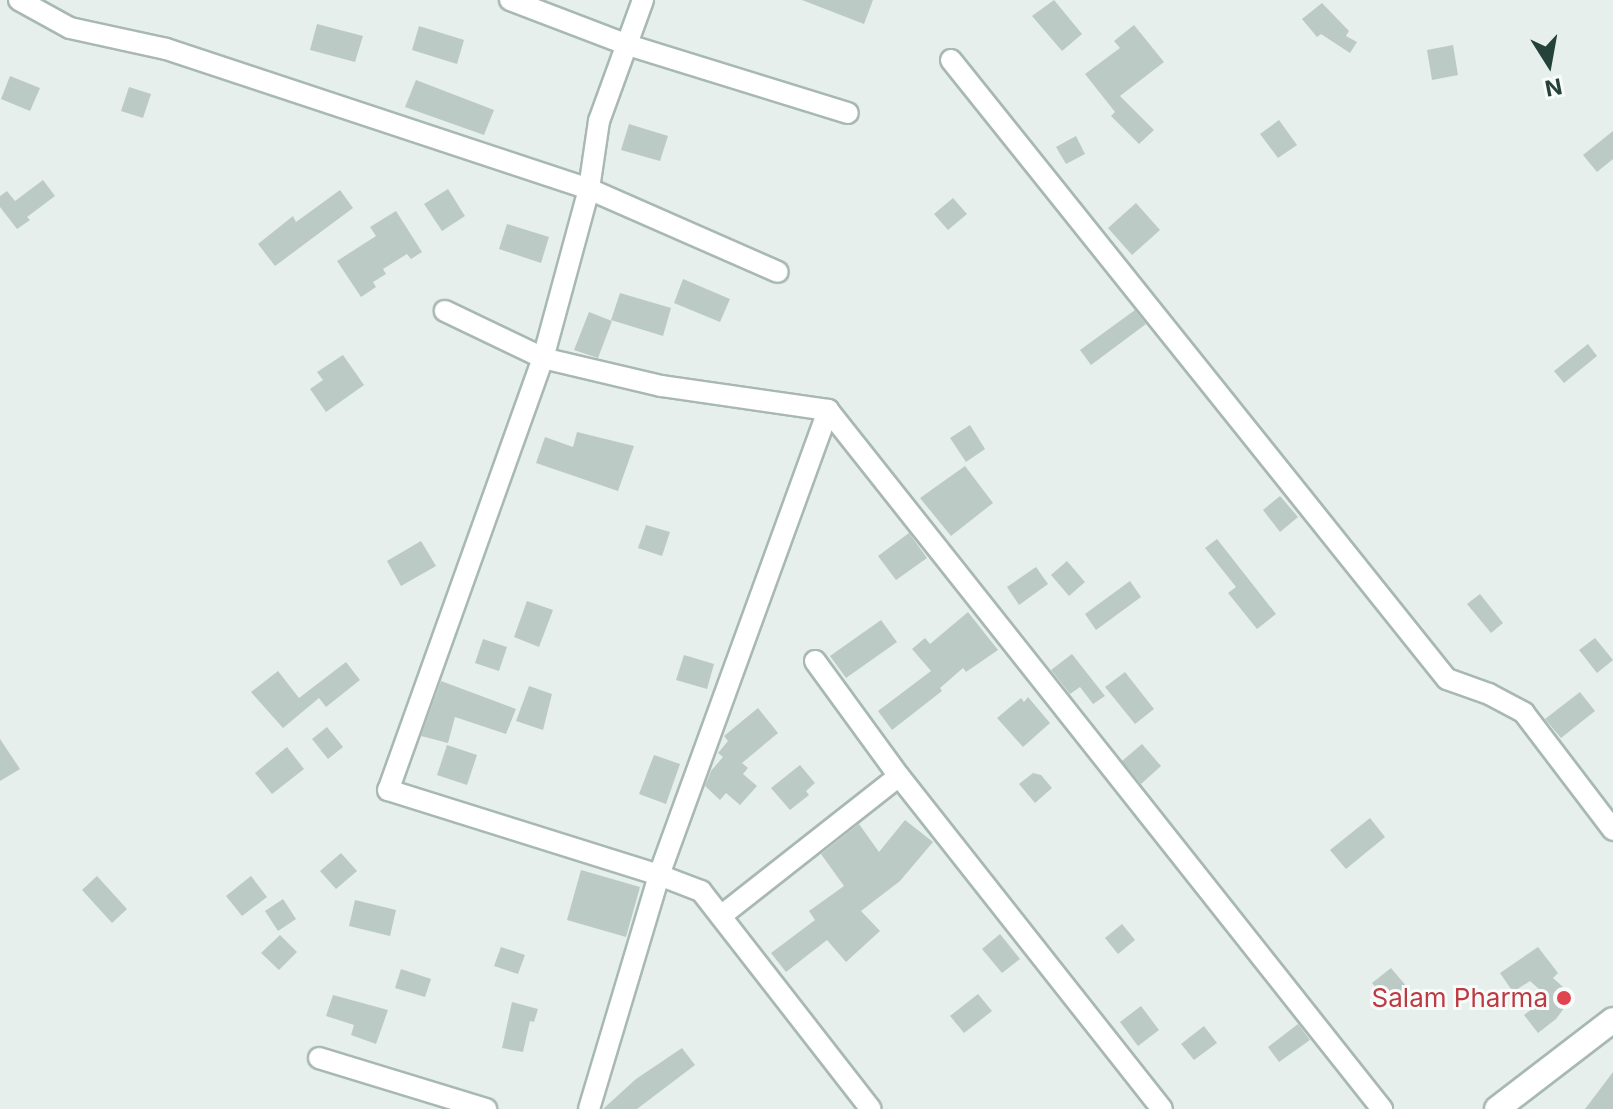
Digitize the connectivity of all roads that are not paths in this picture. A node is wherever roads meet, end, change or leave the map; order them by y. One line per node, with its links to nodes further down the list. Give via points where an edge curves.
1 (19, 0): 7 (street, via 70,28 166,49)
2 (510, 0): 4 (street)
3 (643, 0): 4 (street)
4 (628, 45): 6 (street); 7 (street, via 599,121)
5 (951, 60): 14 (street, via 1447,679 1524,713)
6 (848, 113)
7 (589, 189): 8 (street); 10 (street)
8 (778, 272)
9 (445, 311): 10 (street)
10 (543, 358): 11 (street, via 661,386); 15 (street, via 388,790)
11 (828, 410): 15 (street); 23 (street)
12 (815, 661): 13 (street)
13 (899, 776): 16 (street); 22 (street)
14 (1613, 830)
15 (659, 875): 16 (street, via 701,891); 20 (street)
16 (721, 916): 21 (street)
17 (1613, 1020): 24 (street)
18 (319, 1058): 19 (street)
19 (486, 1109)
20 (589, 1109)
21 (871, 1109)
22 (1162, 1109)
23 (1382, 1109)
24 (1497, 1109)

